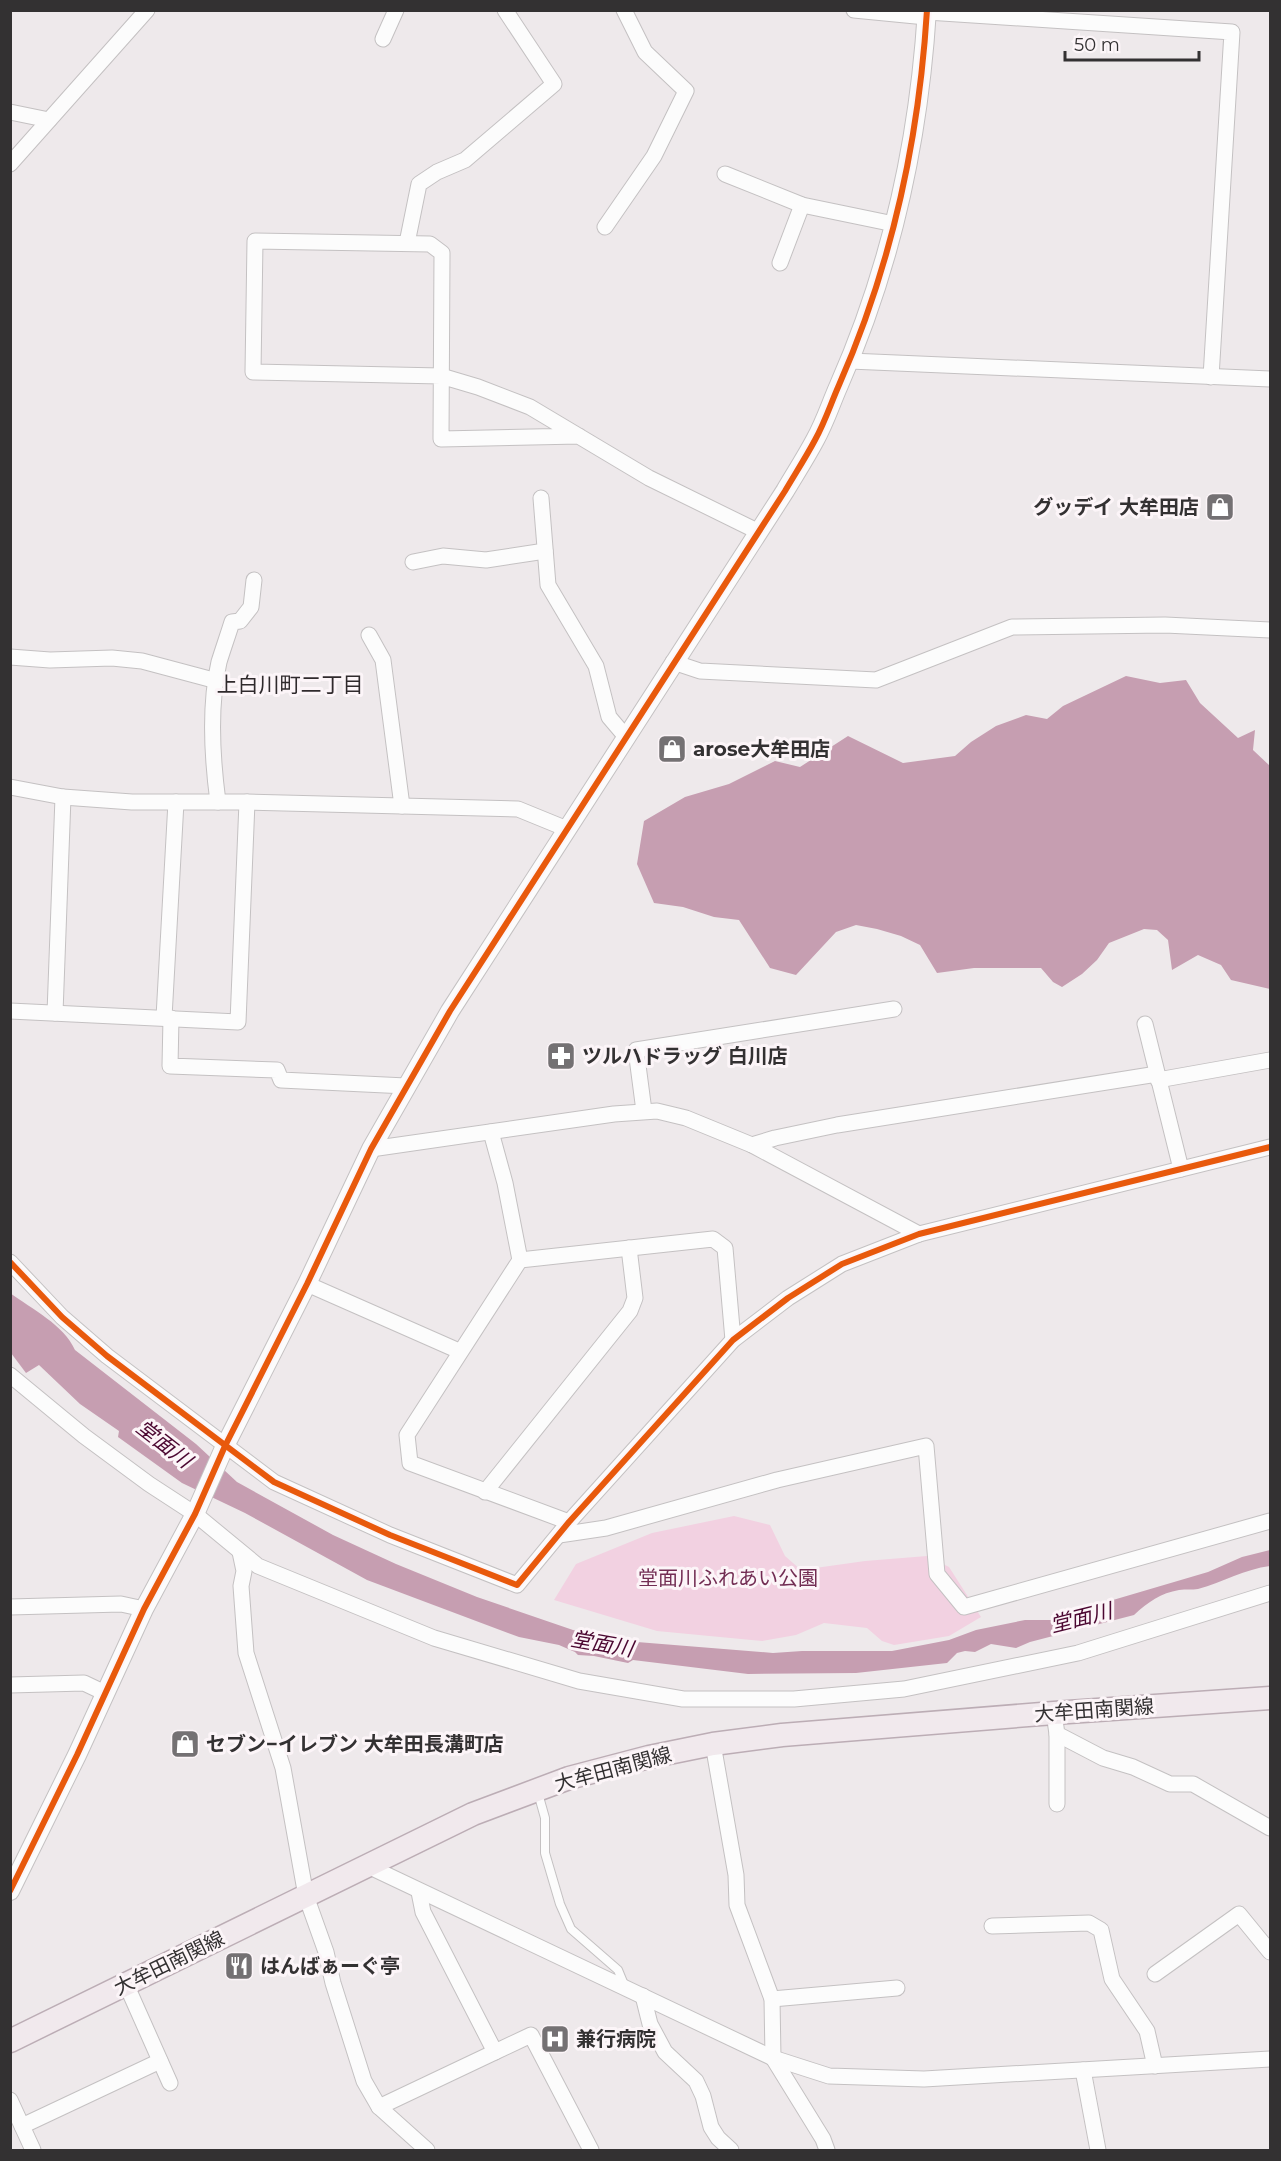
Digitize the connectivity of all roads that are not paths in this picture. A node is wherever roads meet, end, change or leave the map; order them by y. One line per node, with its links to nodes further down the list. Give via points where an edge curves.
1 (147, 10): 9 (street)
2 (396, 10): 7 (street)
3 (624, 10): 14 (street, via 645,52 686,91 654,156)
4 (854, 10): 6 (street)
5 (509, 12): 15 (street, via 554,84 465,160 419,184)
6 (927, 13): 13 (street, via 906,178); 19 (street, via 1232,32)
7 (383, 39)
8 (10, 112): 9 (street)
9 (49, 120): 10 (street)
10 (10, 164)
11 (725, 174): 12 (street)
12 (802, 205): 13 (street); 16 (street)
13 (894, 224): 17 (street, via 873,300)
14 (604, 227)
15 (407, 243): 18 (street, via 430,244 442,253); 18 (street, via 255,241 254,372)
16 (780, 263)
17 (850, 361): 19 (street); 23 (street, via 816,438)
18 (441, 376): 21 (street, via 530,407); 21 (street, via 441,439)
19 (1211, 377): 20 (street)
20 (1270, 379)
21 (579, 436): 23 (street, via 649,478)
22 (541, 498): 24 (street)
23 (759, 532): 30 (street)
24 (545, 551): 25 (street, via 486,560 443,556); 32 (street, via 548,585 596,666 609,717)
25 (413, 562)
26 (254, 580): 31 (street, via 251,606 240,621 232,622)
27 (1270, 630): 30 (street, via 1165,625 1012,627 876,680 700,671)
28 (369, 635): 38 (street, via 383,660)
29 (10, 657): 31 (street, via 112,658)
30 (673, 662): 32 (street)
31 (217, 681): 36 (street, via 213,767)
32 (626, 737): 39 (street)
33 (10, 788): 34 (street)
34 (63, 796): 35 (street); 42 (street)
35 (176, 802): 36 (street); 43 (street)
36 (218, 802): 37 (street)
37 (248, 802): 38 (street); 43 (street, via 238,1023)
38 (402, 806): 39 (street, via 518,809)
39 (567, 829): 47 (street)
40 (894, 1009): 48 (street, via 636,1050)
41 (10, 1011): 42 (street)
42 (55, 1013): 43 (street)
43 (168, 1018): 47 (street, via 170,1066 277,1070 281,1080)
44 (1145, 1024): 46 (street)
45 (1270, 1060): 46 (street)
46 (1158, 1077): 50 (street, via 837,1125); 53 (street)
47 (406, 1086): 52 (street)
48 (644, 1111): 49 (street); 50 (street, via 686,1118)
49 (491, 1132): 52 (street); 56 (street)
50 (752, 1145): 54 (street)
51 (1270, 1147): 53 (street)
52 (371, 1149): 58 (street)
53 (1181, 1168): 54 (street)
54 (919, 1234): 59 (street, via 842,1264)
55 (629, 1248): 56 (street); 59 (street, via 713,1239 725,1248); 63 (street, via 635,1298 630,1311)
56 (520, 1260): 60 (street)
57 (10, 1262): 62 (street, via 62,1317 107,1356)
58 (307, 1284): 60 (street); 62 (street)
59 (733, 1340): 66 (street)
60 (459, 1351): 63 (street, via 407,1435 410,1463)
61 (10, 1375): 64 (street, via 84,1436)
62 (225, 1446): 64 (street); 67 (street, via 274,1482 390,1535 517,1586)
63 (485, 1492): 66 (street)
64 (195, 1514): 68 (street); 71 (street)
65 (1270, 1521): 67 (street, via 964,1606 937,1574 926,1446 777,1480 606,1528)
66 (568, 1522): 67 (street)
67 (559, 1535)
68 (240, 1552): 69 (street, via 258,1566 434,1638 579,1681 683,1700 794,1699 904,1689 1078,1653); 83 (street, via 246,1653 283,1768)
69 (1270, 1593)
70 (10, 1607): 71 (street, via 121,1604)
71 (144, 1609): 73 (street)
72 (10, 1685): 73 (street, via 84,1683)
73 (105, 1693): 81 (street)
74 (1270, 1698): 75 (main road, 大牟田南関線)
75 (1056, 1724): 76 (main road, 大牟田南関線, via 782,1735); 78 (street); 79 (street, via 1103,1758 1170,1784 1193,1784)
76 (713, 1744): 77 (main road, 大牟田南関線, via 569,1778); 91 (street, via 736,1875 737,1905)
77 (537, 1791): 80 (main road, 大牟田南関線, via 473,1814); 88 (lane, via 545,1818 545,1853 571,1929 618,1970)
78 (1057, 1804)
79 (1270, 1828)
80 (368, 1866): 82 (street); 83 (main road, 大牟田南関線)
81 (10, 1891)
82 (419, 1892): 88 (street); 93 (street, via 423,1912)
83 (306, 1896): 87 (main road, 大牟田南関線); 101 (street, via 327,1952 364,2081)
84 (992, 1926): 97 (street, via 1089,1923 1101,1930 1112,1979 1147,2031)
85 (1270, 1952): 86 (street, via 1239,1914)
86 (1155, 1974)
87 (126, 1984): 92 (main road, 大牟田南関線); 96 (street)
88 (626, 1988): 90 (street)
89 (897, 1988): 91 (street)
90 (643, 1996): 94 (street); 106 (street, via 650,2024 665,2052 696,2081 711,2127)
91 (772, 1999): 94 (street)
92 (10, 2041)
93 (495, 2052): 101 (street); 105 (street, via 531,2035)
94 (773, 2058): 98 (street, via 829,2076 924,2079); 107 (street)
95 (1270, 2059): 97 (street)
96 (160, 2061): 99 (street); 102 (street)
97 (1155, 2066): 98 (street)
98 (1083, 2070): 108 (street)
99 (170, 2083)
100 (10, 2100): 102 (street)
101 (379, 2106): 104 (street)
102 (22, 2126): 103 (street)
103 (33, 2151)
104 (427, 2151)
105 (591, 2151)
106 (731, 2151)
107 (827, 2151)
108 (1098, 2151)

